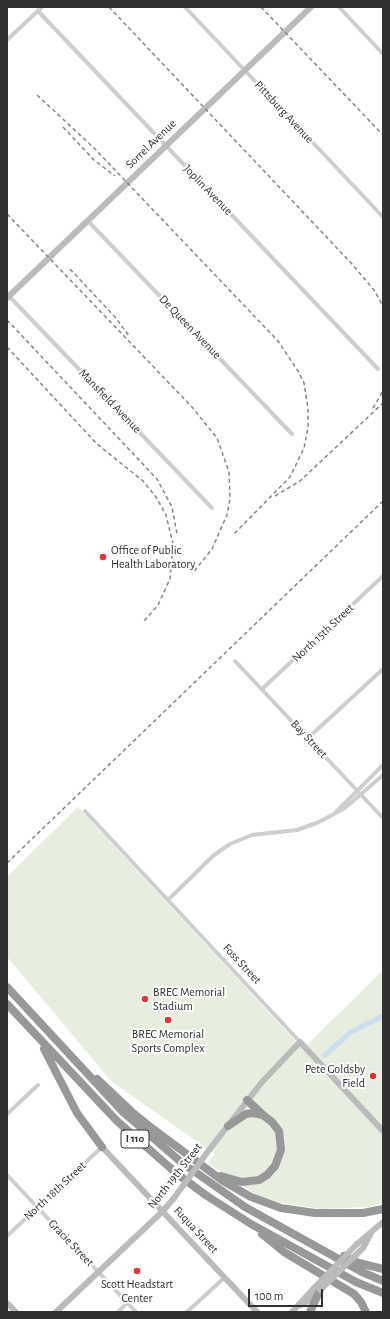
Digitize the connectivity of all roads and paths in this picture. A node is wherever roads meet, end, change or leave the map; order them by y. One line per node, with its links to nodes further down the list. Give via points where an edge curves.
1 (42, 7): 5 (street)
2 (185, 7): 8 (street, Pittsburg Avenue)
3 (311, 7): 8 (street, Sorrel Avenue)
4 (338, 7): 7 (street)
5 (38, 11): 6 (street); 9 (street, Joplin Avenue)
6 (7, 40)
7 (383, 54)
8 (245, 71): 9 (street, Sorrel Avenue); 10 (street, Pittsburg Avenue)
9 (165, 145): 11 (street, Sorrel Avenue); 13 (street, Joplin Avenue)
10 (383, 217)
11 (88, 220): 12 (street, Sorrel Avenue); 14 (street, De Queen Avenue)
12 (8, 296): 15 (street, Mansfield Avenue)
13 (378, 370)
14 (292, 434)
15 (212, 508)
16 (383, 576): 19 (street, North 15th Street)
17 (235, 661): 19 (street, Bay Street)
18 (383, 669): 20 (street)
19 (262, 689): 20 (street, Bay Street)
20 (308, 738): 23 (street, Bay Street)
21 (383, 765): 23 (street)
22 (383, 775): 24 (street)
23 (357, 790): 24 (street, Bay Street); 26 (street)
24 (362, 795): 26 (street); 27 (street, Bay Street)
25 (85, 811): 28 (street, Foss Street)
26 (334, 814): 28 (street, via 301,829 256,834 230,844)
27 (383, 818)
28 (168, 900): 32 (street, Foss Street)
29 (7, 987): 33 (highway, I 110)
30 (7, 1004): 31 (highway, I 110)
31 (35, 1035): 40 (highway, via 54,1066 77,1114); 47 (highway, I 110, via 109,1114 157,1158 206,1196)
32 (300, 1042): 35 (street, North 19th Street); 39 (street, Foss Street)
33 (87, 1072): 41 (highway, via 106,1085 141,1120); 48 (highway, I 110, via 123,1112 180,1162)
34 (38, 1085): 36 (street)
35 (247, 1100): 37 (highway); 38 (street, North 19th Street)
36 (7, 1114)
37 (266, 1116): 38 (highway, via 250,1113); 41 (highway, via 279,1132 282,1150 275,1166 262,1178 248,1182 230,1179)
38 (228, 1126): 45 (street, North 19th Street, bridge)
39 (383, 1132)
40 (102, 1147): 43 (street, North 18th Street); 45 (street, Fuqua Street)
41 (191, 1157): 44 (highway, via 235,1189 274,1206 327,1214 363,1213)
42 (7, 1175): 43 (street, Gracie Street)
43 (37, 1208): 50 (street, North 18th Street); 52 (street, Gracie Street)
44 (383, 1209)
45 (163, 1212): 52 (street, North 19th Street); 53 (street, Fuqua Street)
46 (383, 1222): 49 (street)
47 (251, 1224): 56 (highway, I 110, via 356,1282); 67 (highway, via 284,1252 354,1294 362,1302)
48 (285, 1230): 51 (highway, via 328,1247 352,1260); 54 (highway, I 110)
49 (371, 1233): 55 (street, bridge, via 356,1244); 55 (street, bridge, via 363,1248)
50 (7, 1236)
51 (383, 1269)
52 (99, 1272): 58 (street, Gracie Street); 60 (street, North 19th Street)
53 (225, 1277): 63 (street); 64 (street, Fuqua Street)
54 (383, 1281)
55 (317, 1289): 65 (street, via 305,1303); 66 (highway)
56 (383, 1293)
57 (7, 1303): 59 (street)
58 (128, 1303): 61 (street); 62 (street, Gracie Street)
59 (16, 1312)
60 (56, 1312)
61 (118, 1312)
62 (136, 1312)
63 (187, 1312)
64 (257, 1312)
65 (292, 1312)
66 (310, 1312)
67 (366, 1312)

